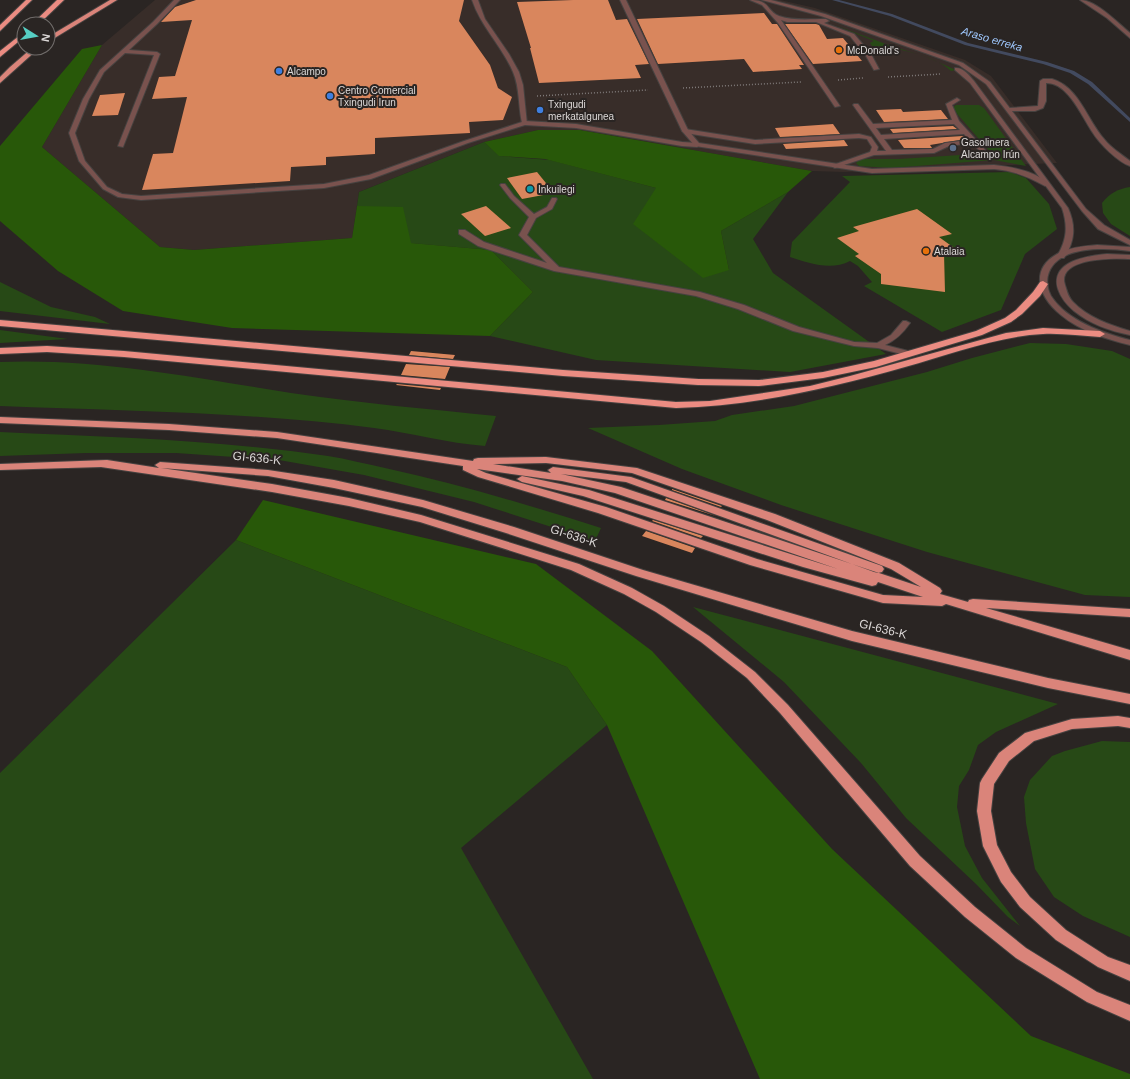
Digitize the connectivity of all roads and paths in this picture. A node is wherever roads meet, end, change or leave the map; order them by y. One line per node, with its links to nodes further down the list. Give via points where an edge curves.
1 (29, 0): 16 (highway)
2 (61, 0): 13 (highway)
3 (114, 0): 17 (highway)
4 (177, 0): 20 (street)
5 (475, 0): 38 (street, via 485,25 511,61 517,74 522,88 522,113)
6 (623, 0): 31 (street)
7 (753, 0): 12 (street, via 764,4)
8 (765, 0): 10 (street)
9 (1083, 0): 18 (street, via 1109,17)
10 (796, 9): 11 (street); 11 (street); 12 (street, via 777,9 773,12); 14 (street, via 806,16)
11 (812, 12): 29 (street, via 961,64)
12 (774, 15): 14 (street, via 782,19); 15 (street)
13 (44, 16)
14 (797, 20): 24 (street, via 826,21 945,63)
15 (780, 22): 23 (street, via 818,22 852,35); 28 (street)
16 (0, 29)
17 (56, 35)
18 (1130, 36)
19 (16, 41): 21 (highway)
20 (124, 51): 38 (street, via 102,71 86,99 72,133 82,161 105,188 120,196 141,198 324,186 371,177); 48 (street, via 156,54)
21 (0, 55)
22 (26, 56): 27 (highway)
23 (876, 68)
24 (964, 73): 26 (path); 30 (street)
25 (865, 78): 28 (path)
26 (881, 78)
27 (0, 81)
28 (820, 81): 31 (path); 35 (street)
29 (988, 83): 30 (street); 36 (street)
30 (973, 84): 55 (street)
31 (666, 90): 32 (path); 41 (street)
32 (532, 96)
33 (957, 100): 37 (street, via 949,104)
34 (856, 105): 39 (street)
35 (837, 106)
36 (1009, 110): 52 (street, via 1041,107 1043,81 1056,82 1075,99 1101,140); 59 (street, via 1084,210 1101,227)
37 (956, 122): 39 (street); 40 (street)
38 (525, 123): 46 (street, via 576,126)
39 (871, 126): 42 (street)
40 (966, 132): 42 (street); 45 (street)
41 (687, 133): 44 (street, via 755,142 859,136); 46 (street); 47 (street, via 759,147)
42 (879, 137): 51 (street)
43 (845, 141): 44 (street)
44 (872, 141): 50 (street, via 875,147)
45 (974, 141): 49 (street); 51 (street, via 947,144 934,151)
46 (697, 145): 53 (street)
47 (784, 145)
48 (121, 146)
49 (984, 152)
50 (873, 153): 51 (street); 53 (street)
51 (891, 153)
52 (1130, 164)
53 (835, 166): 55 (street, via 872,171 994,167 1014,169)
54 (503, 185): 57 (street)
55 (1047, 185): 61 (street, via 1065,208 1071,224 1070,240)
56 (554, 200): 57 (street, via 550,208)
57 (533, 217): 63 (street, via 523,235)
58 (462, 232): 63 (street, via 481,244)
59 (1130, 243)
60 (1130, 249): 61 (street, via 1089,248)
61 (1061, 256): 64 (street, via 1050,264 1044,273)
62 (1130, 257): 67 (street, via 1097,256 1074,263 1065,269 1060,286 1065,297 1089,318)
63 (557, 269): 70 (street, via 696,294 741,307 796,329 854,344)
64 (1043, 284): 68 (street, via 1049,297 1060,310); 72 (highway, via 1029,303 1001,324)
65 (906, 322): 70 (street, via 902,330)
66 (0, 323): 72 (highway, via 563,374 698,382 760,383 815,376 876,364)
67 (1130, 333)
68 (1100, 334): 69 (street); 71 (highway, via 1043,331 1006,336 810,389 710,404 676,405 124,354 47,349)
69 (1130, 343)
70 (878, 346): 72 (street)
71 (0, 350)
72 (909, 354)
73 (0, 420): 75 (highway, GI-636-K, via 169,427 277,435)
74 (100, 463): 76 (highway, GI-636-K); 80 (highway, GI-636-K, via 268,472 334,484 408,501 503,528 640,573 852,636 1048,683); 83 (highway, via 272,488 421,519 575,567 628,590 705,639 751,676 784,709 915,861 970,912 1027,957 1092,997)
75 (457, 463): 77 (highway, GI-636-K, via 562,478 617,490); 77 (highway, GI-636-K, via 482,475 602,510 754,562 883,598); 77 (highway, GI-636-K, via 484,460 546,460 633,470 771,517 894,566)
76 (0, 467)
77 (956, 602): 78 (highway); 79 (highway, GI-636-K)
78 (1130, 613)
79 (1130, 654)
80 (1130, 699)
81 (1130, 723): 82 (highway, via 1118,721 1072,724 1030,737 1004,757 987,784 984,811 990,846 1006,877 1025,902 1061,935 1103,962)
82 (1130, 974)
83 (1130, 1013)

